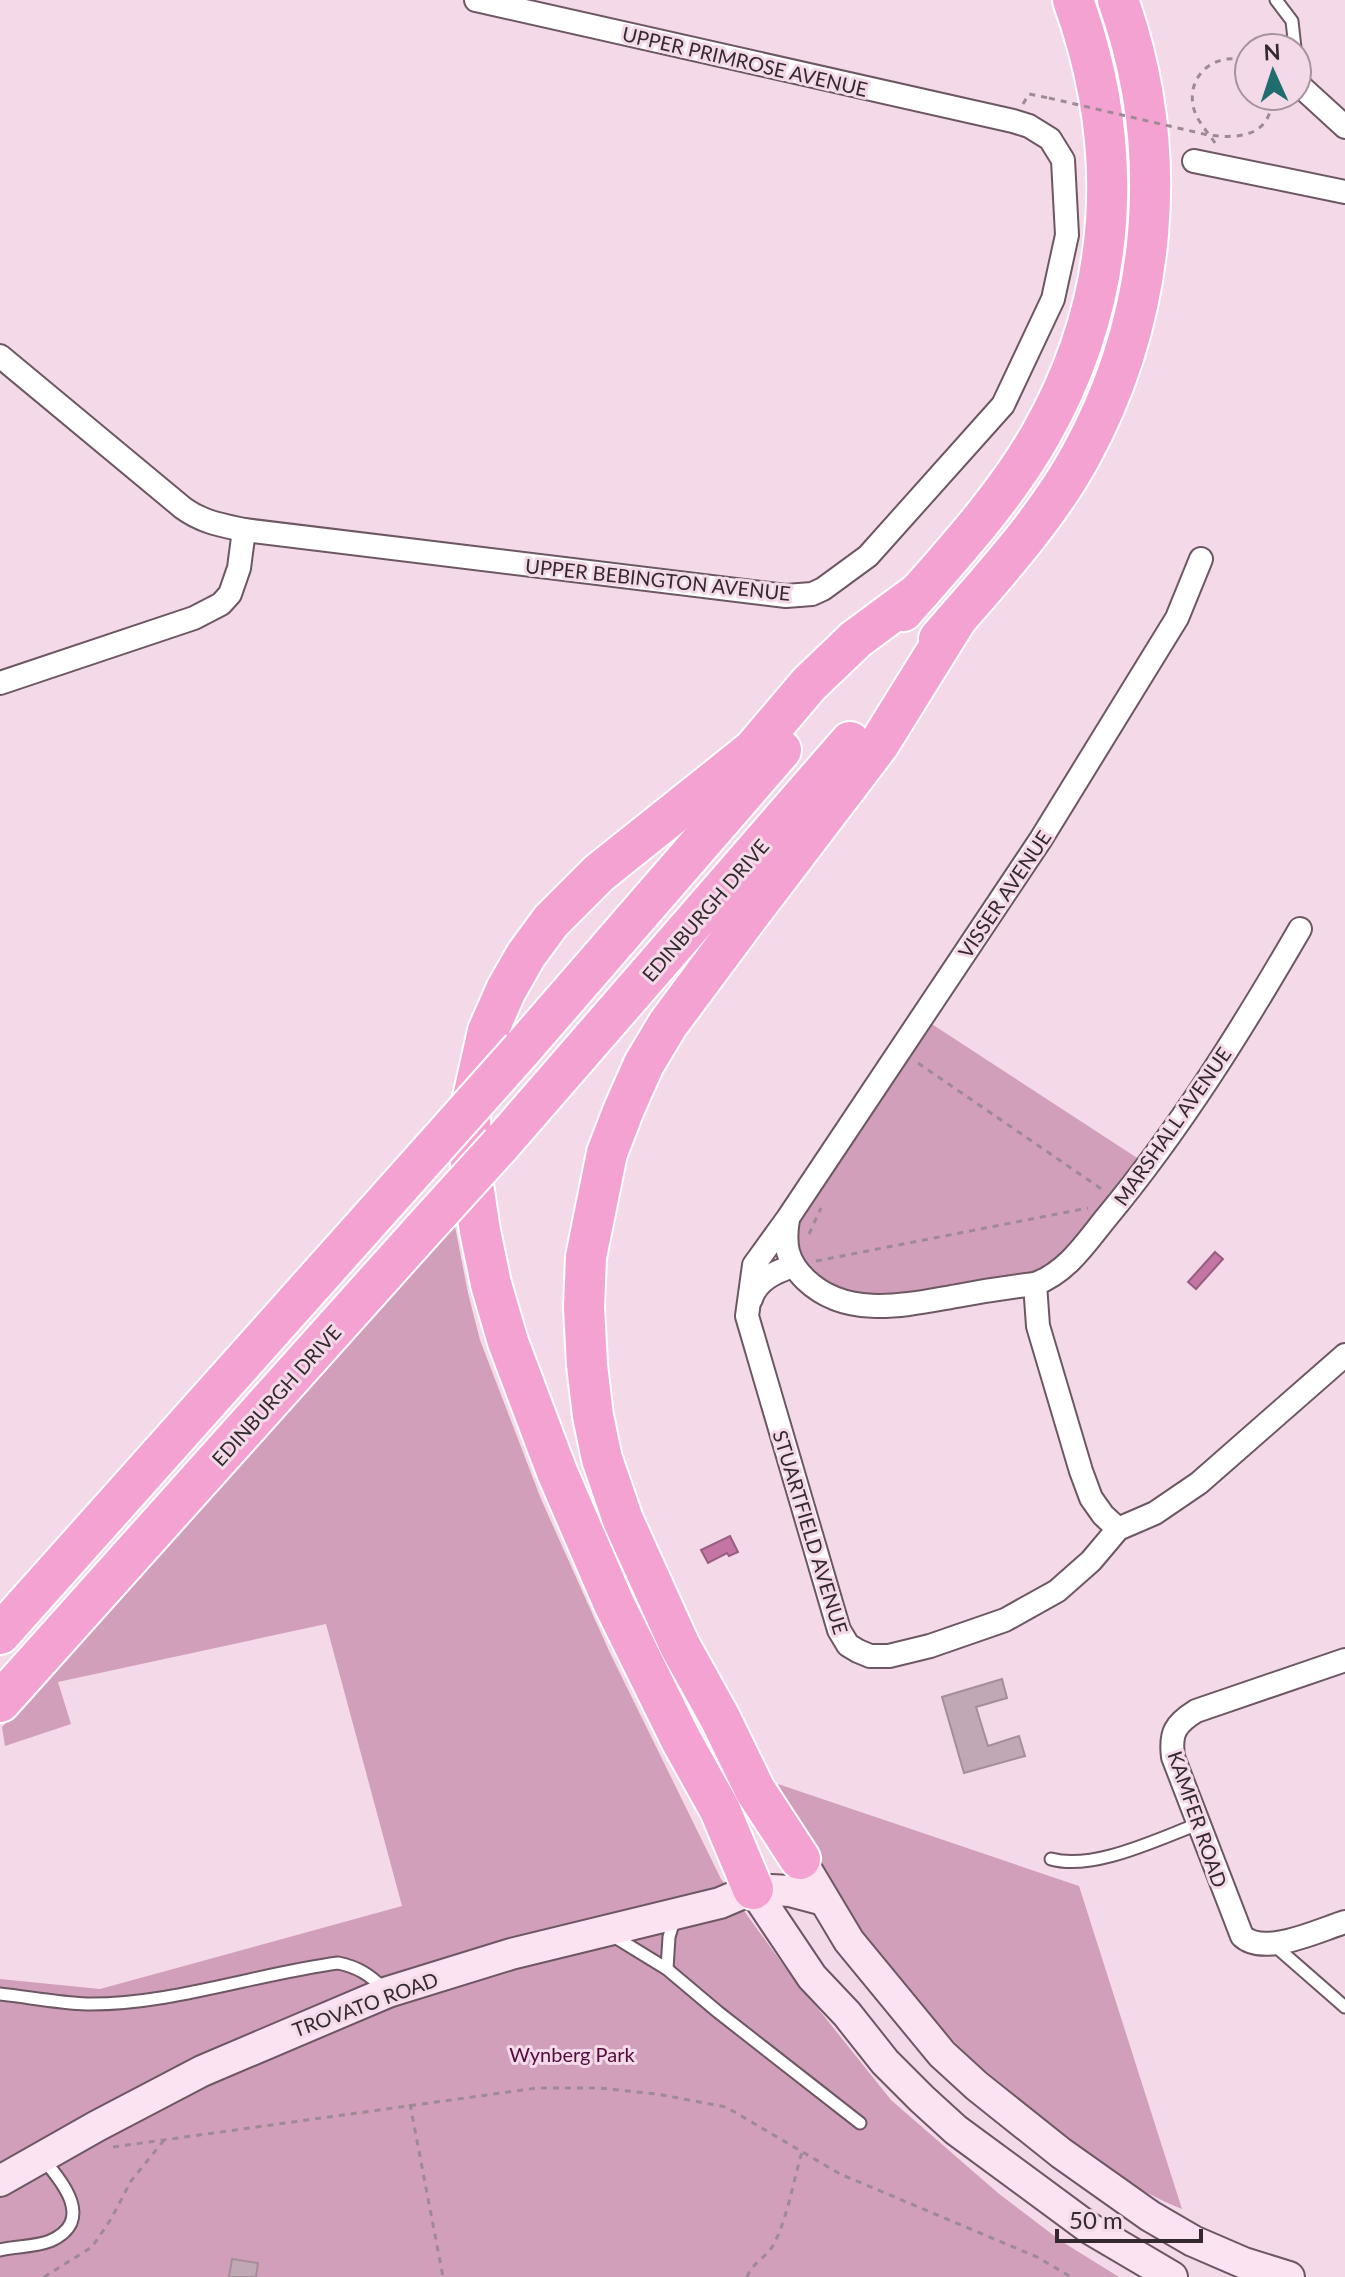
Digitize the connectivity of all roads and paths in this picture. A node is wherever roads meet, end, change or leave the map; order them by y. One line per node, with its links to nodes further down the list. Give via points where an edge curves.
1 (476, 0): 10 (street, UPPER PRIMROSE AVENUE)
2 (1073, 0): 18 (highway, via 1101,98 1108,162 1108,204 1091,315 1071,375 1040,436)
3 (1118, 0): 19 (highway, EDINBURGH DRIVE, via 1135,54 1150,163 1150,232 1137,312 1116,382 1079,459 1038,521)
4 (1276, 0): 5 (lane, via 1292,21)
5 (1293, 32)
6 (1233, 59): 13 (path, via 1202,71 1192,104)
7 (1049, 98): 9 (path, bridge, via 1234,138 1262,126)
8 (1313, 98): 11 (street)
9 (1269, 112)
10 (1013, 121): 16 (street, UPPER BEBINGTON AVENUE, via 1050,139 1063,160 1067,235 1053,299 1003,405 868,556 823,589 786,596)
11 (1345, 127)
12 (1194, 161): 13 (street)
13 (1237, 171): 14 (street)
14 (1345, 192)
15 (0, 356): 16 (street, UPPER BEBINGTON AVENUE, via 190,513)
16 (244, 530): 20 (street, via 234,584 221,604 194,618)
17 (1201, 559): 22 (street, VISSER AVENUE, via 1177,618 1041,839)
18 (921, 591): 30 (highway, bridge, via 522,1049); 38 (highway, via 856,639 753,750 599,873 551,921 520,967 488,1031 470,1111 480,1231 508,1342 614,1604 720,1810)
19 (956, 620): 32 (highway, EDINBURGH DRIVE, bridge, via 501,1144); 33 (highway, via 879,744 728,942 644,1064 607,1153 586,1257 587,1365 602,1459 623,1520 680,1646)
20 (0, 683)
21 (1300, 929): 23 (street, MARSHALL AVENUE, via 1186,1112)
22 (899, 1050): 23 (path); 24 (street, VISSER AVENUE)
23 (1120, 1201): 25 (path); 26 (street, MARSHALL AVENUE, via 1058,1273)
24 (788, 1218): 25 (street, via 785,1239); 27 (street, STUARTFIELD AVENUE, via 754,1265)
25 (793, 1266): 26 (street, via 823,1294 866,1306 890,1307); 27 (street, via 767,1277 754,1291)
26 (1035, 1284): 29 (street, via 1038,1326 1081,1471 1091,1498)
27 (747, 1316): 29 (street, STUARTFIELD AVENUE, via 839,1630 858,1651 889,1656 1005,1620 1057,1591)
28 (1345, 1355): 29 (street, STUARTFIELD AVENUE, via 1199,1483 1155,1513)
29 (1118, 1529)
30 (0, 1634)
31 (1345, 1660): 34 (street, KAMFER ROAD, via 1181,1720 1171,1740 1173,1757)
32 (0, 1702)
33 (755, 1790): 35 (highway); 38 (highway, via 769,1847)
34 (1198, 1824): 36 (lane, via 1096,1860); 42 (street, KAMFER ROAD, via 1242,1936 1255,1944)
35 (800, 1859): 37 (main road)
36 (1051, 1859)
37 (824, 1900): 38 (main road, via 790,1891); 60 (main road, via 849,1941 911,2018 989,2096 1150,2216 1193,2241)
38 (749, 1903): 39 (main road, TROVATO ROAD); 59 (main road, via 885,2062 956,2130 1089,2228)
39 (675, 1916): 41 (main road, TROVATO ROAD); 43 (lane)
40 (1345, 1922): 42 (street)
41 (606, 1932): 43 (lane); 44 (main road, TROVATO ROAD)
42 (1273, 1944): 46 (lane)
43 (667, 1969): 48 (lane)
44 (388, 1992): 45 (lane, via 362,1971 338,1963 129,2001 87,2004); 52 (main road, TROVATO ROAD, via 202,2071)
45 (0, 1994)
46 (1345, 2007)
47 (410, 2104): 49 (path); 51 (path, via 537,2088 657,2094 726,2107); 56 (path)
48 (860, 2123)
49 (165, 2139): 50 (path); 55 (path, via 131,2181 92,2247)
50 (103, 2148)
51 (802, 2152): 57 (path, via 776,2241); 58 (path)
52 (41, 2157): 53 (main road, TROVATO ROAD); 54 (lane, via 66,2185 72,2203 70,2225 50,2241)
53 (0, 2181)
54 (0, 2250)
55 (44, 2277)
56 (443, 2277)
57 (747, 2277)
58 (1071, 2277)
59 (1172, 2277)
60 (1289, 2277)

